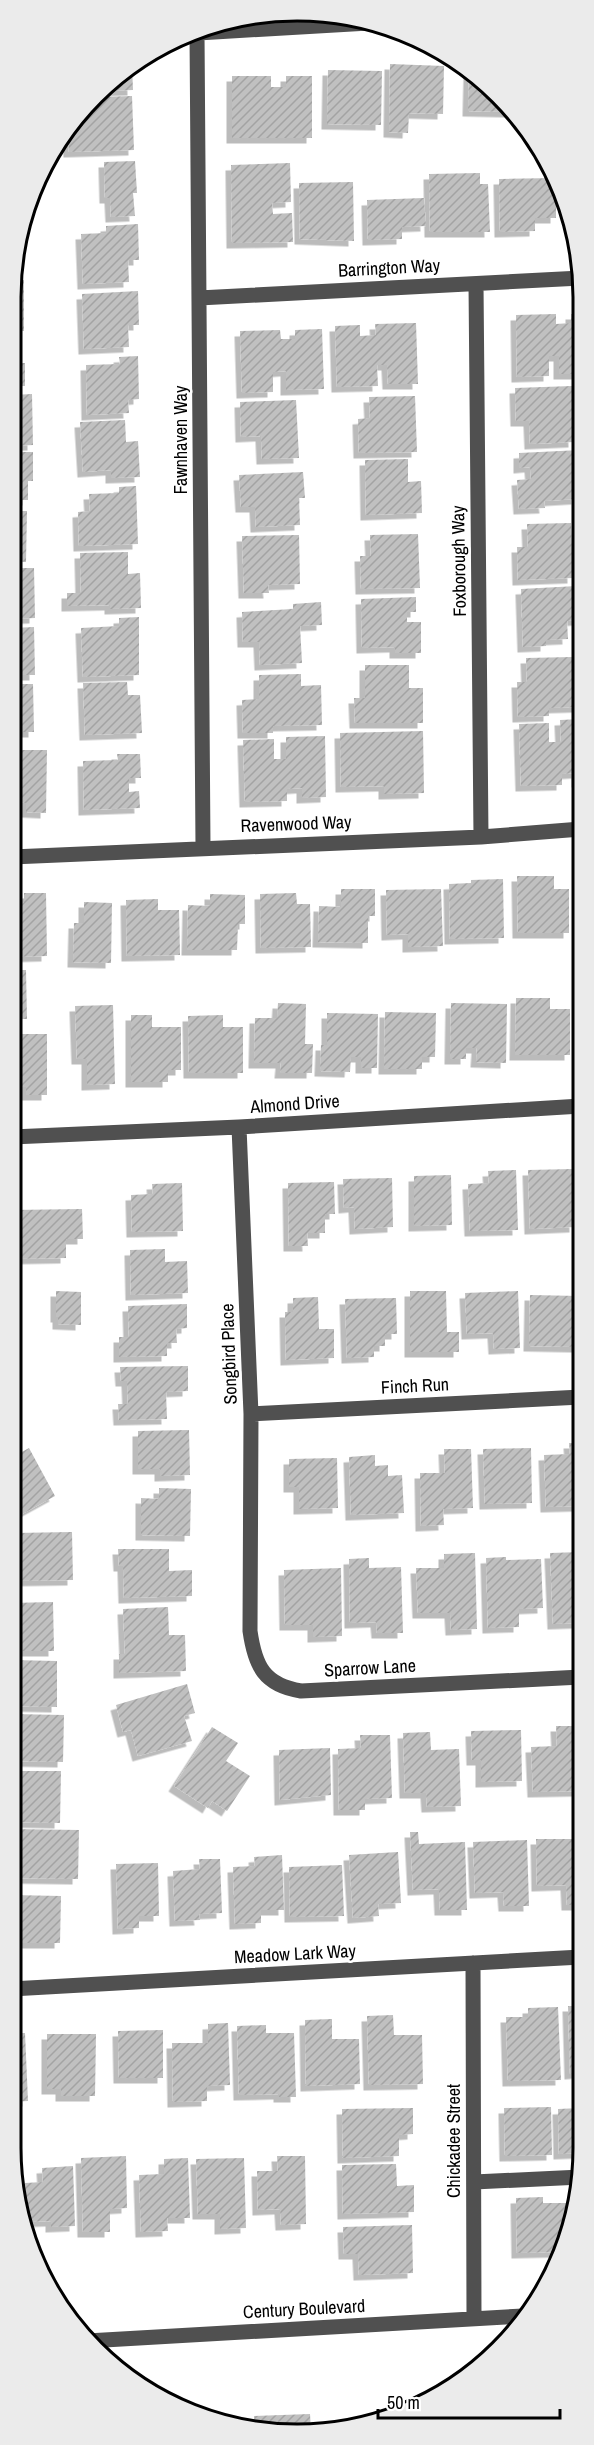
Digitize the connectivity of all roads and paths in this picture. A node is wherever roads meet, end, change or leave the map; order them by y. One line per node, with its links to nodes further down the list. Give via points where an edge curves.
1 (342, 25): 2 (street)
2 (221, 32)
3 (198, 40): 6 (street, Fawnhaven Way)
4 (572, 279): 5 (street, Barrington Way)
5 (476, 284): 6 (street, Barrington Way); 8 (street, Foxborough Way)
6 (199, 298): 9 (street, Fawnhaven Way)
7 (573, 830): 8 (street, Ravenwood Way)
8 (481, 837): 9 (street, Ravenwood Way)
9 (203, 847): 10 (street, Ravenwood Way)
10 (21, 856)
11 (573, 1106): 12 (street, Almond Drive)
12 (239, 1127): 13 (street, Almond Drive); 15 (street, Songbird Place)
13 (21, 1137)
14 (573, 1397): 15 (street, Finch Run)
15 (251, 1414): 16 (street, Songbird Place)
16 (250, 1579): 17 (street, Sparrow Lane, via 254,1656 265,1675 286,1689)
17 (573, 1677)
18 (573, 1958): 19 (street, Meadow Lark Way)
19 (473, 1964): 20 (street, Meadow Lark Way); 22 (street, Chickadee Street)
20 (21, 1988)
21 (571, 2177): 22 (street)
22 (474, 2182): 24 (street, Chickadee Street)
23 (516, 2316): 24 (street, Century Boulevard)
24 (474, 2318): 25 (street, Century Boulevard)
25 (107, 2348)

